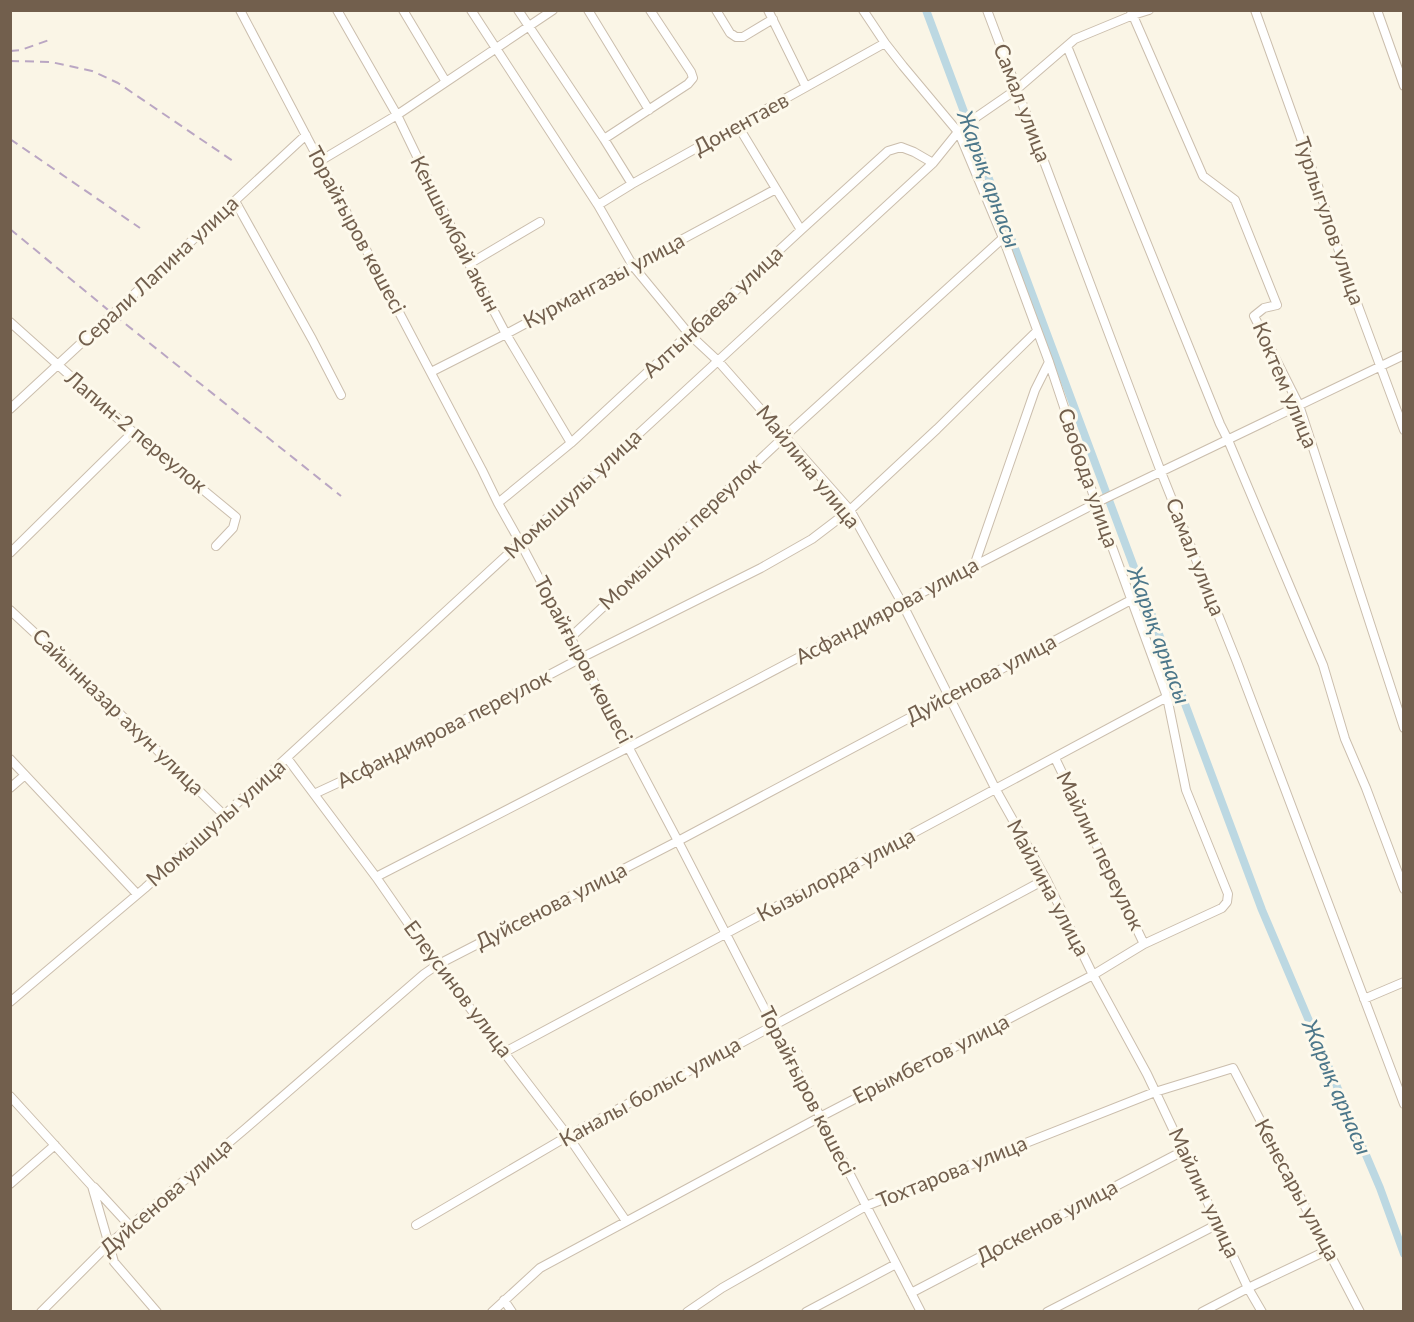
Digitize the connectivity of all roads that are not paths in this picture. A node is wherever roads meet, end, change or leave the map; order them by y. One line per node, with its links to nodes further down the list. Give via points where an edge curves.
1 (240, 10): 29 (street, Торайғыров көшесі)
2 (337, 10): 26 (street, Кеншымбай акын)
3 (403, 10): 21 (street)
4 (471, 10): 20 (street, Майлина улица)
5 (518, 10): 17 (street)
6 (553, 10): 17 (street)
7 (588, 10): 25 (street)
8 (650, 10): 25 (street, via 693,78)
9 (716, 10): 16 (street, via 736,37 743,37)
10 (863, 10): 18 (street, Свобода улица)
11 (987, 10): 24 (street, Самал улица)
12 (1149, 10): 15 (street, Момышулы улица)
13 (1255, 10): 50 (street, Турлыгулов улица)
14 (1377, 10): 22 (street)
15 (1132, 13): 19 (street, Момышулы улица, via 1074,39); 53 (street, Коктем улица, via 1203,176 1235,200 1277,305 1263,308 1254,316)
16 (771, 15): 23 (street)
17 (528, 28): 20 (street); 30 (street)
18 (885, 43): 23 (street, Донентаев); 28 (street, Свобода улица)
19 (1067, 46): 24 (street, Момышулы улица); 58 (street)
20 (496, 49): 21 (street); 36 (street, Майлина улица)
21 (446, 82): 26 (street)
22 (1404, 86)
23 (806, 87): 27 (street, Донентаев)
24 (1017, 89): 28 (street, Момышулы улица); 60 (street, Самал улица)
25 (649, 110): 30 (street)
26 (397, 116): 31 (street); 40 (street, Кеншымбай акын)
27 (738, 126): 33 (street, Донентаев); 34 (street)
28 (961, 130): 32 (street, Момышулы улица); 39 (street, Свобода улица)
29 (306, 135): 31 (street, Торайғыров көшесі); 35 (street, Серали Лапина улица)
30 (604, 139): 33 (street)
31 (320, 161): 51 (street, Торайғыров көшесі)
32 (933, 164): 38 (street, Алтынбаева улица, via 901,147 888,151); 47 (street, Момышулы улица)
33 (632, 184): 36 (street, Донентаев)
34 (776, 189): 38 (street); 41 (street, Курмангазы улица)
35 (235, 201): 49 (street, Серали Лапина улица); 52 (street)
36 (598, 205): 41 (street, Майлина улица)
37 (540, 222): 40 (street)
38 (801, 230): 45 (street, Алтынбаева улица)
39 (1003, 238): 43 (street, Свобода улица); 57 (street, Момышулы переулок)
40 (469, 264): 44 (street, Кеншымбай акын)
41 (633, 266): 44 (street, Курмангазы улица); 45 (street, Майлина улица)
42 (10, 322): 49 (street, Лапин-2 переулок)
43 (1037, 331): 48 (street, Свобода улица); 63 (street, Асфандиярова переулок)
44 (506, 334): 51 (street, Курмангазы улица); 59 (street, Кеншымбай акын)
45 (689, 334): 47 (street, Майлина улица); 59 (street, Алтынбаева улица)
46 (1404, 355): 50 (street, Асфандиярова улица)
47 (718, 361): 57 (street, Майлина улица); 64 (street, Момышулы улица)
48 (1048, 362): 61 (street, Свобода улица); 67 (street, Свобода улица)
49 (58, 365): 54 (street, Серали Лапина улица); 56 (street, Лапин-2 переулок)
50 (1380, 366): 53 (street, Асфандиярова улица); 55 (street, Турлыгулов улица)
51 (431, 372): 62 (street, Торайғыров көшесі)
52 (341, 395)
53 (1299, 405): 58 (street, Асфандиярова улица); 75 (street, Коктем улица)
54 (10, 410)
55 (1404, 430)
56 (133, 432): 65 (street, Лапин-2 переулок, via 236,517 233,528); 66 (street)
57 (785, 436): 63 (street, Майлина улица); 71 (street, Момышулы переулок)
58 (1228, 440): 60 (street, Асфандиярова улица); 88 (street, via 1323,665 1345,739)
59 (572, 443): 62 (street, Алтынбаева улица)
60 (1157, 473): 61 (street, Асфандиярова улица); 96 (street, Самал улица, via 1238,662)
61 (1100, 501): 67 (street, Асфандиярова улица); 68 (street, Свобода улица)
62 (498, 503): 64 (street, Торайғыров көшесі)
63 (850, 510): 69 (street, Майлина улица); 72 (street, Асфандиярова переулок, via 812,539 761,568)
64 (520, 542): 71 (street, Торайғыров көшесі); 77 (street, Момышулы улица)
65 (216, 546)
66 (10, 554)
67 (974, 566): 69 (street, Асфандиярова улица)
68 (1131, 600): 73 (street, Дуйсенова улица); 74 (street, Свобода улица)
69 (902, 603): 73 (street, Майлина улица); 76 (street, Асфандиярова улица)
70 (10, 610): 84 (street, Сайынназар ахун улица)
71 (571, 637): 72 (street, Торайғыров көшесі)
72 (581, 658): 76 (street, Торайғыров көшесі); 83 (street, Асфандиярова переулок, via 398,755)
73 (950, 696): 82 (street, Майлина улица); 85 (street, Дуйсенова улица)
74 (1167, 697): 78 (street, Кызылорда улица); 90 (street, Свобода улица, via 1186,790 1228,894)
75 (1404, 728)
76 (629, 747): 85 (street, Торайғыров көшесі); 86 (street, Асфандиярова улица)
77 (287, 758): 83 (street, Елеусинов улица); 84 (street, Момышулы улица)
78 (1055, 758): 82 (street, Кызылорда улица); 92 (street, Майлин переулок)
79 (10, 759): 80 (street)
80 (25, 775): 81 (street); 89 (street)
81 (10, 788)
82 (996, 790): 87 (street, Майлина улица); 91 (street, Кызылорда улица)
83 (314, 794): 86 (street, Елеусинов улица)
84 (224, 815): 89 (street, Момышулы улица)
85 (678, 841): 91 (street, Торайғыров көшесі); 93 (street, Дуйсенова улица)
86 (376, 877): 93 (street, Елеусинов улица)
87 (1046, 879): 94 (street, Майлина улица); 98 (street, Каналы болыс улица)
88 (1404, 889)
89 (137, 894): 97 (street, Момышулы улица)
90 (1227, 902): 92 (street, Ерымбетов улица, via 1222,908)
91 (725, 933): 98 (street, Торайғыров көшесі); 99 (street, Кызылорда улица)
92 (1144, 944): 94 (street, Ерымбетов улица)
93 (437, 965): 99 (street, Елеусинов улица); 115 (street, Дуйсенова улица)
94 (1093, 975): 101 (street, Майлина улица); 105 (street, Ерымбетов улица)
95 (1404, 982): 96 (street)
96 (1364, 999): 104 (street, Самал улица)
97 (10, 1002)
98 (773, 1025): 105 (street, Торайғыров көшесі); 106 (street, Каналы болыс улица)
99 (505, 1052): 106 (street, Елеусинов улица)
100 (1233, 1068): 102 (street, Тохтарова улица); 117 (street, Кенесары улица)
101 (1147, 1074): 102 (street, Майлин улица)
102 (1155, 1092): 108 (street, Майлин улица); 111 (street, Тохтарова улица)
103 (10, 1096): 107 (street)
104 (1404, 1104)
105 (820, 1117): 111 (street, Торайғыров көшесі); 112 (street, Ерымбетов улица)
106 (568, 1136): 112 (street, Елеусинов улица); 114 (street, Каналы болыс улица)
107 (55, 1145): 109 (street); 110 (street)
108 (1183, 1150): 113 (street, Майлин улица); 120 (street, Доскенов улица)
109 (10, 1184)
110 (92, 1186): 115 (street); 116 (street)
111 (866, 1206): 118 (street, Торайғыров көшесі); 126 (street, Тохтарова улица)
112 (626, 1221): 121 (street, Ерымбетов улица, via 540,1268)
113 (1218, 1224): 119 (street, Майлин улица); 129 (street)
114 (416, 1225)
115 (130, 1226): 116 (street, Дуйсенова улица)
116 (109, 1244): 122 (street, Дуйсенова улица); 123 (street, via 114,1262)
117 (1328, 1250): 119 (street); 132 (street, Кенесары улица)
118 (896, 1264): 120 (street, Торайғыров көшесі); 127 (street)
119 (1248, 1288): 130 (street); 131 (street, Майлин улица)
120 (911, 1293): 128 (street, Торайғыров көшесі)
121 (504, 1300): 124 (street, Ерымбетов улица); 125 (street)
122 (41, 1311)
123 (157, 1311)
124 (492, 1311)
125 (512, 1311)
126 (687, 1311)
127 (806, 1311)
128 (921, 1311)
129 (1047, 1311)
130 (1202, 1311)
131 (1262, 1311)
132 (1360, 1311)

